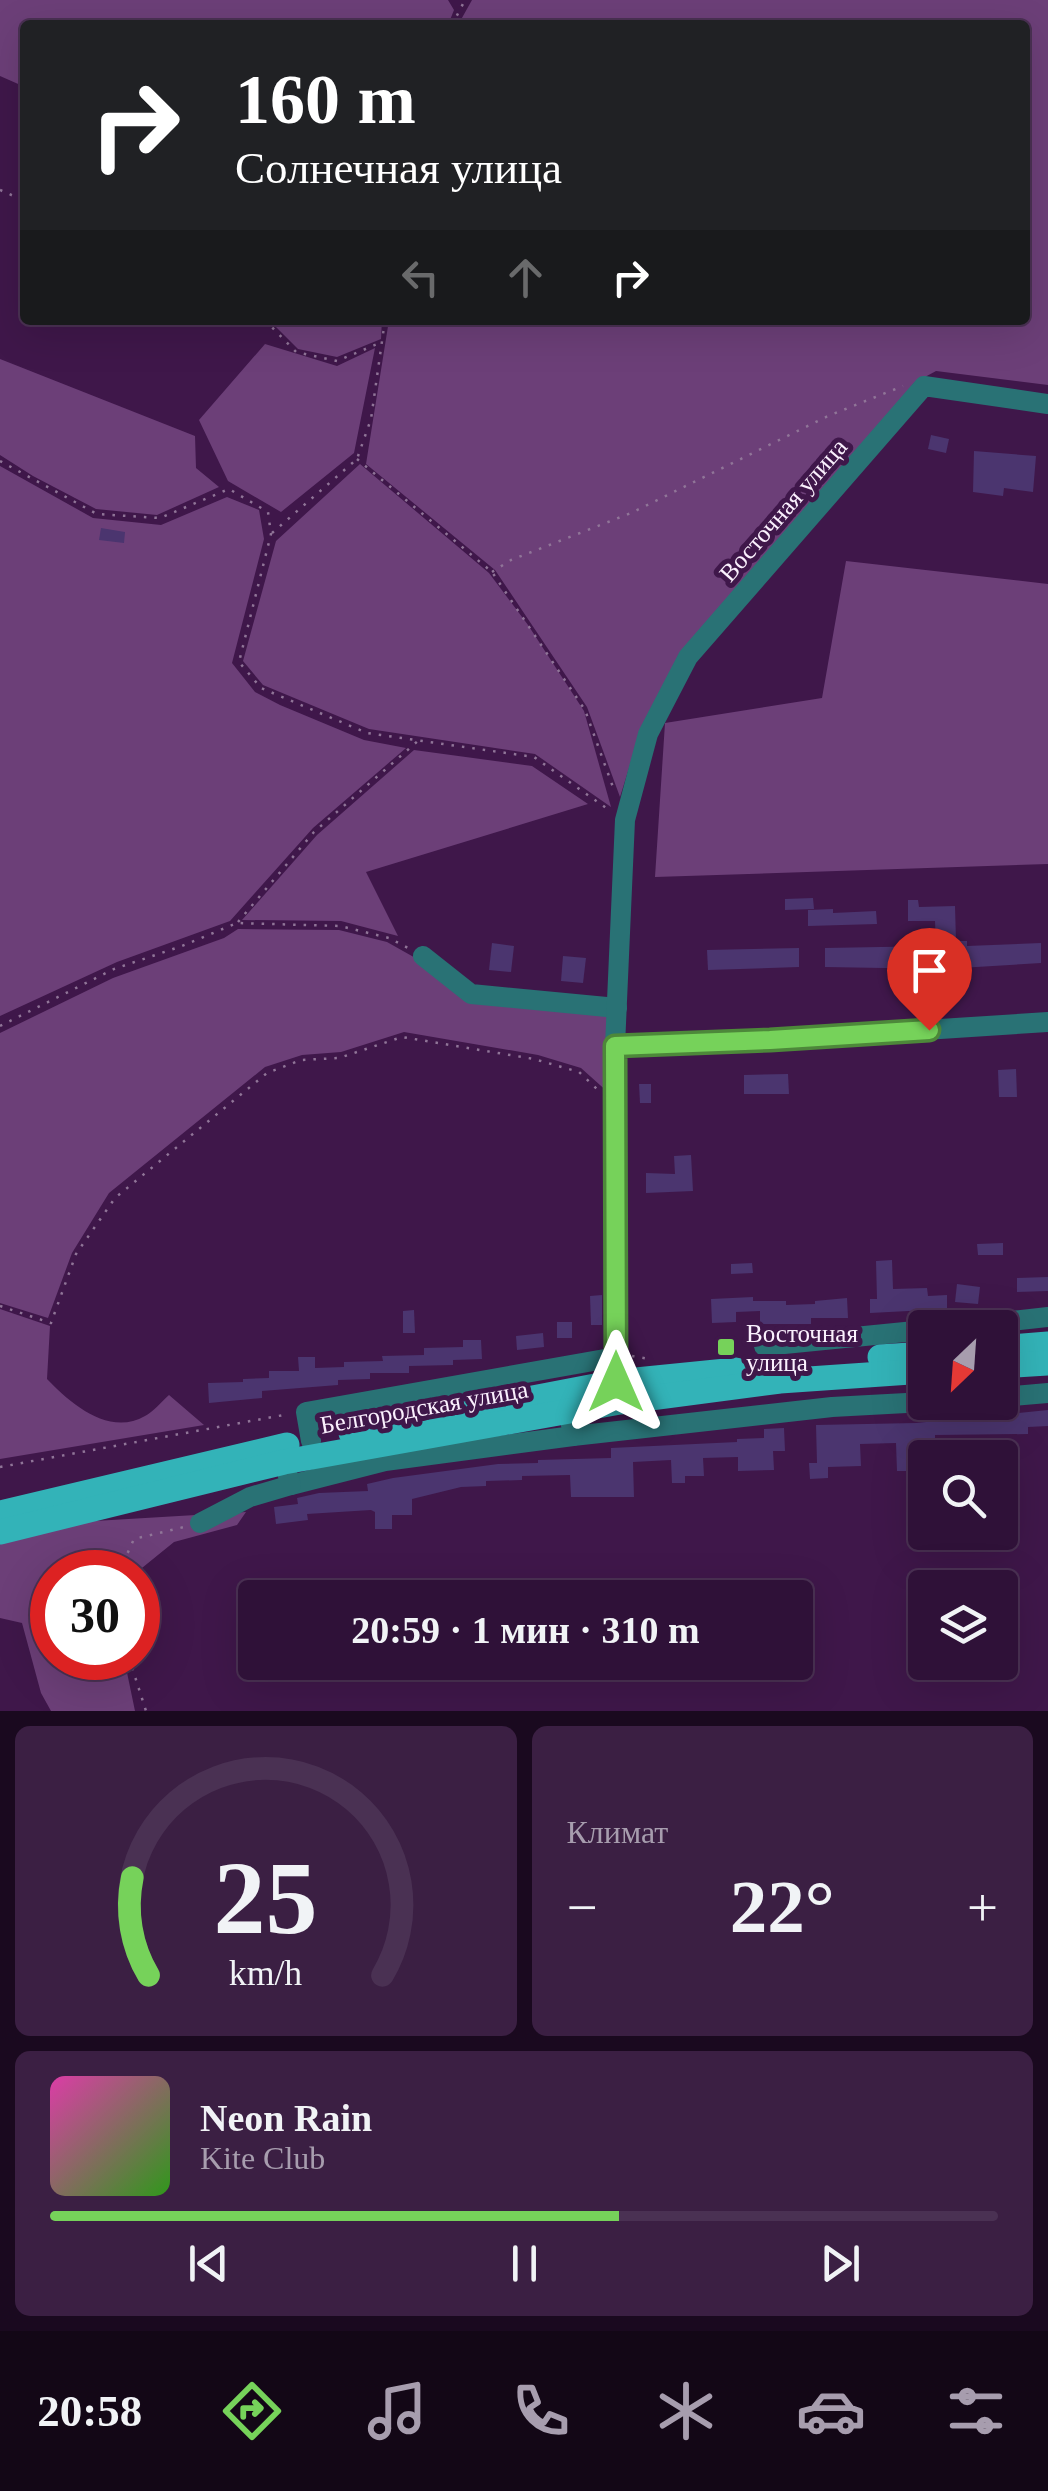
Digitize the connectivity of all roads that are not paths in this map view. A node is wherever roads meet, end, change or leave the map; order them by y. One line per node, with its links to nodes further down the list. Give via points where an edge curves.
1 (1048, 404): 3 (street, Восточная улица, via 924,386 688,657 648,734 624,820)
2 (423, 956): 3 (street, via 471,994)
3 (617, 1008): 5 (street, Восточная улица)
4 (1048, 1022): 5 (street)
5 (615, 1046): 16 (street, Восточная улица)
6 (1048, 1317): 7 (street)
7 (1018, 1320)
8 (908, 1332): 10 (street)
9 (1048, 1344): 11 (main road)
10 (764, 1346)
11 (1018, 1346)
12 (908, 1355): 16 (main road, Белгородская улица)
13 (1048, 1363): 14 (main road)
14 (1018, 1365)
15 (908, 1373): 16 (main road, Белгородская улица)
16 (617, 1380): 20 (main road, Белгородская улица); 21 (main road, Белгородская улица); 21 (street, via 306,1412)
17 (1048, 1393): 18 (street)
18 (1018, 1396)
19 (908, 1403): 20 (street)
20 (571, 1424): 22 (main road, Белгородская улица)
21 (312, 1441): 23 (main road, Белгородская улица)
22 (288, 1474): 24 (street); 25 (main road, Белгородская улица)
23 (0, 1514)
24 (200, 1523)
25 (0, 1532)

